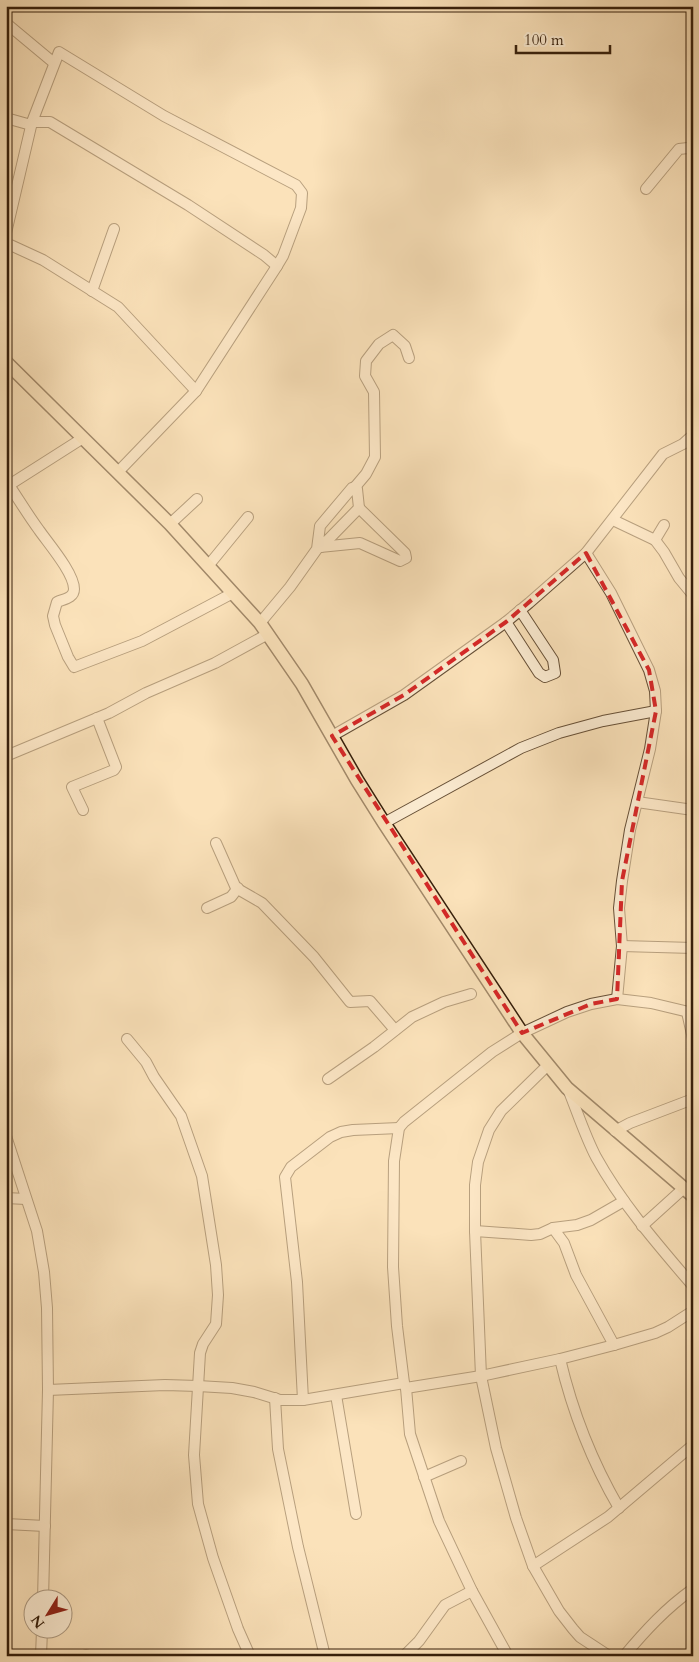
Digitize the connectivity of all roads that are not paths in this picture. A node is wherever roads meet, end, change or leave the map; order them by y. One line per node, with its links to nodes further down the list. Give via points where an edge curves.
1 (6, 23): 2 (street)
2 (54, 63): 4 (street); 10 (street, via 59,52 164,116 296,185 302,193 301,208)
3 (6, 118): 4 (street)
4 (32, 123): 8 (street); 10 (street, via 50,122 188,205)
5 (693, 151): 6 (street, via 679,149)
6 (646, 189)
7 (114, 229): 11 (street)
8 (6, 233)
9 (6, 243): 11 (street, via 43,260)
10 (277, 266): 14 (street)
11 (92, 291): 14 (street, via 118,308)
12 (409, 358): 19 (street, via 405,346 393,335 379,344 366,361 364,376 374,392 374,456 366,474)
13 (6, 362): 16 (main road)
14 (196, 391): 17 (street)
15 (693, 435): 23 (street, via 663,454)
16 (83, 438): 17 (main road); 18 (street)
17 (118, 472): 24 (main road)
18 (8, 486): 30 (street, via 57,553 74,588 68,599 57,602 53,616 74,667 142,641)
19 (355, 487): 21 (street); 27 (street, via 320,526)
20 (197, 499): 24 (street)
21 (358, 508): 27 (street); 27 (street, via 405,553 406,558 400,561 360,543)
22 (248, 517): 29 (street)
23 (613, 520): 26 (street); 28 (street)
24 (170, 524): 29 (main road)
25 (664, 525): 26 (street)
26 (655, 540): 31 (street)
27 (319, 548): 34 (street)
28 (586, 553): 32 (street); 35 (street, via 611,593 649,670)
29 (208, 566): 30 (main road)
30 (233, 593): 34 (main road)
31 (693, 595)
32 (520, 610): 33 (street); 33 (street, via 553,660 555,672 545,677 539,673)
33 (506, 622): 37 (street, via 404,695)
34 (264, 629): 36 (street, via 215,663); 37 (main road, via 302,684)
35 (656, 711): 39 (street); 42 (street, via 559,733 520,748)
36 (97, 718): 38 (street); 40 (street, via 116,767 72,787)
37 (332, 736): 42 (main road)
38 (6, 756)
39 (637, 802): 41 (street); 46 (street, via 619,908)
40 (82, 810)
41 (693, 810)
42 (384, 823): 52 (main road)
43 (216, 843): 44 (street)
44 (238, 888): 45 (street, via 231,897); 51 (street, via 262,904 314,957 350,1002 370,1001)
45 (207, 908)
46 (622, 946): 47 (street); 49 (street)
47 (693, 948)
48 (471, 994): 51 (street, via 412,1017)
49 (617, 999): 50 (street); 52 (street, via 567,1012)
50 (690, 1012): 54 (street)
51 (395, 1030): 56 (street)
52 (522, 1033): 55 (main road); 59 (street, via 492,1052)
53 (127, 1039): 75 (street, via 181,1116 202,1176 218,1295 216,1324 200,1353)
54 (693, 1039)
55 (548, 1064): 57 (main road); 68 (street, via 501,1111 489,1130 478,1162)
56 (328, 1079)
57 (567, 1088): 60 (main road); 65 (street, via 596,1156)
58 (693, 1099): 60 (street)
59 (399, 1128): 74 (street, via 394,1161 393,1267); 79 (street, via 353,1130 330,1137 290,1167 285,1177 297,1282)
60 (615, 1131): 62 (main road)
61 (6, 1136): 64 (street)
62 (688, 1192): 66 (street)
63 (6, 1198): 64 (street)
64 (26, 1199): 76 (street, via 37,1231 44,1272)
65 (624, 1201): 66 (street); 67 (street, via 591,1220)
66 (642, 1226): 69 (street)
67 (553, 1228): 68 (street, via 531,1235); 71 (street)
68 (475, 1231): 73 (street)
69 (693, 1286)
70 (693, 1311): 71 (street, via 655,1333)
71 (614, 1345): 72 (street)
72 (560, 1359): 73 (street); 83 (street, via 584,1440)
73 (481, 1376): 74 (street); 87 (street, via 499,1457)
74 (405, 1385): 77 (street); 82 (street, via 410,1434)
75 (198, 1386): 76 (street); 78 (street, via 232,1388); 93 (street, via 194,1455 198,1504 213,1558)
76 (48, 1390): 86 (street)
77 (336, 1395): 79 (street); 84 (street)
78 (275, 1398): 79 (street); 94 (street, via 278,1449)
79 (303, 1400)
80 (693, 1445): 83 (street)
81 (461, 1462): 82 (street)
82 (424, 1477): 90 (street, via 438,1521)
83 (619, 1508): 87 (street)
84 (356, 1514)
85 (6, 1524): 86 (street)
86 (45, 1526): 89 (street)
87 (533, 1566): 97 (street, via 573,1629)
88 (693, 1589): 98 (street, via 654,1621)
89 (42, 1590)
90 (472, 1591): 95 (street, via 445,1605); 96 (street)
91 (42, 1640): 92 (street)
92 (41, 1656)
93 (250, 1656)
94 (325, 1656)
95 (404, 1656)
96 (508, 1656)
97 (609, 1656)
98 (624, 1656)

